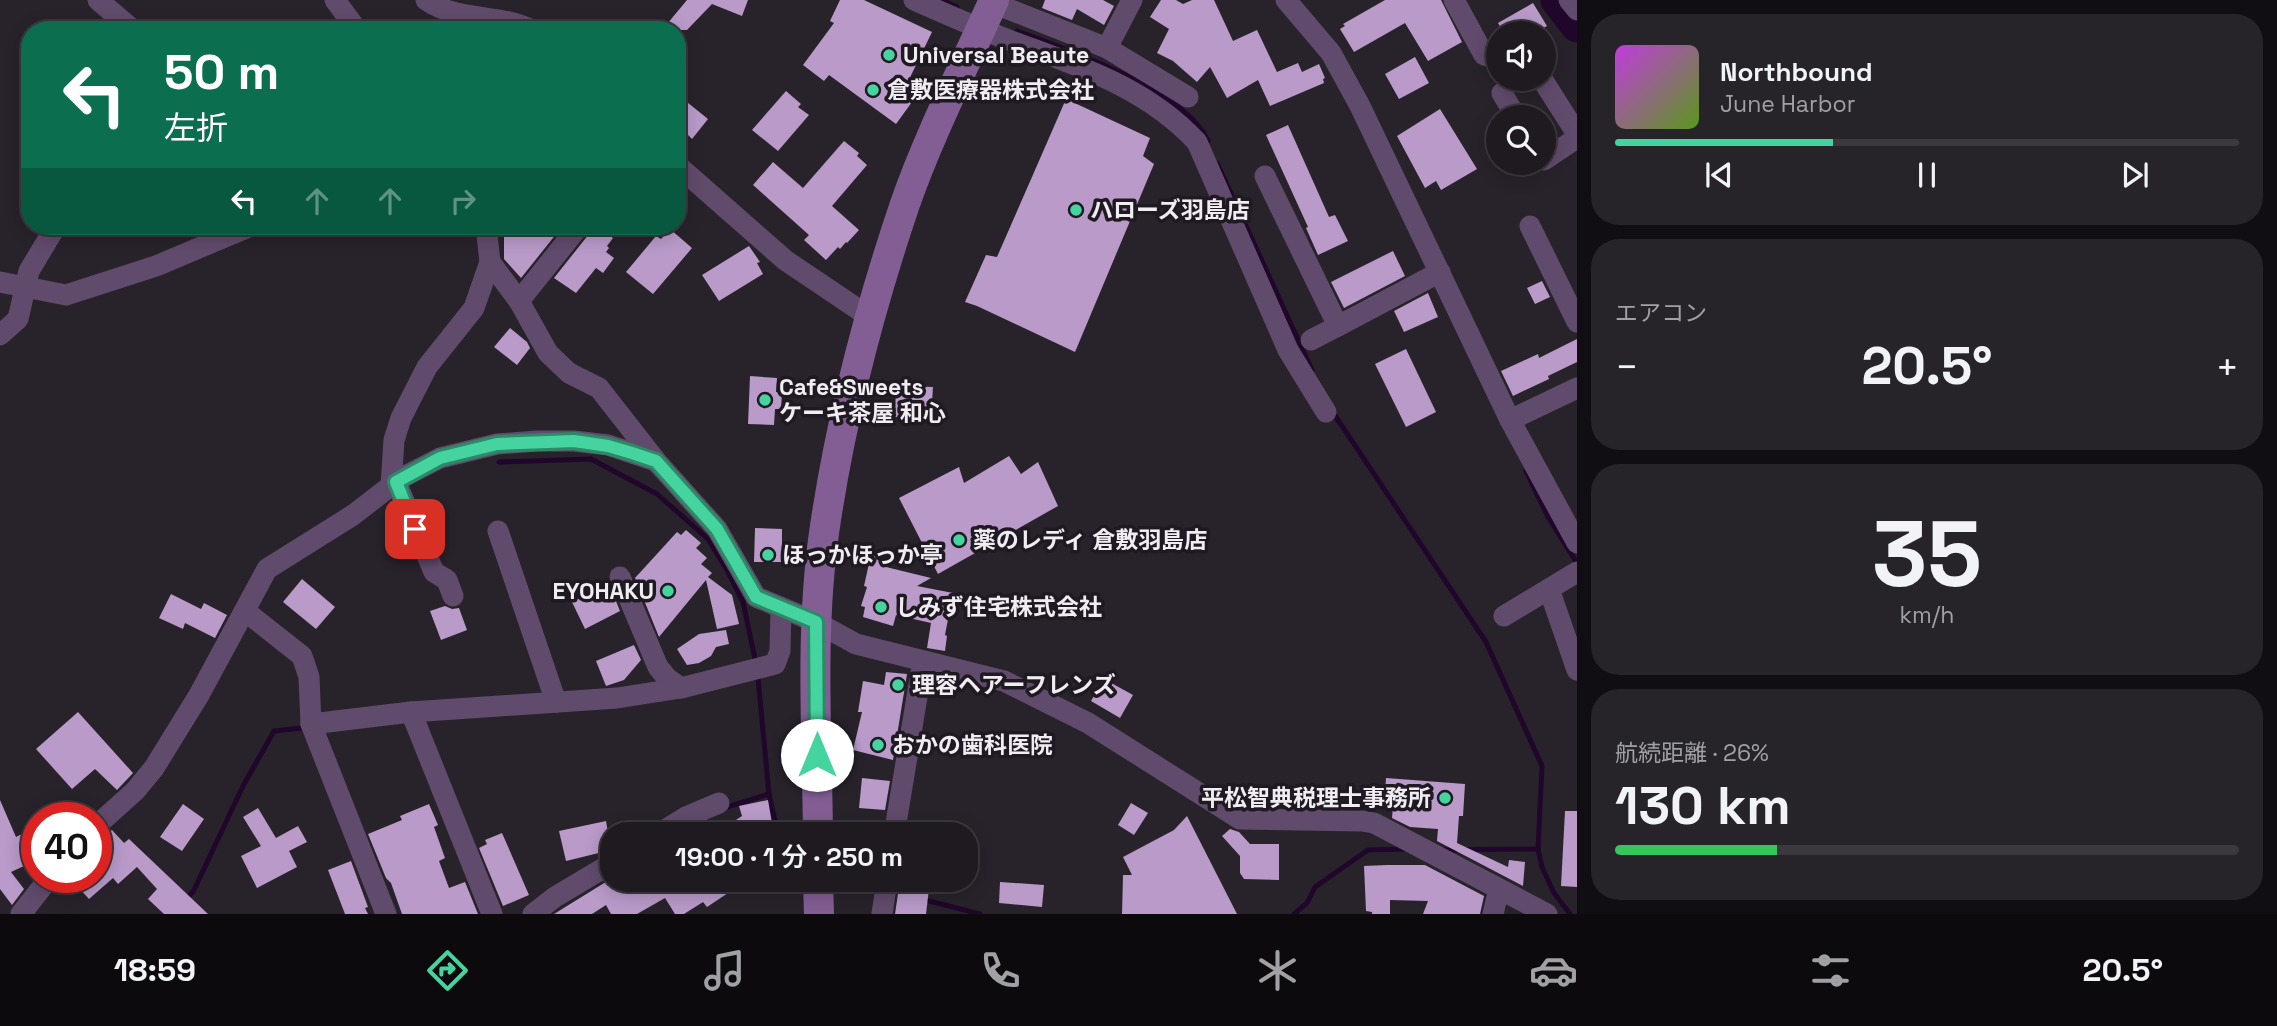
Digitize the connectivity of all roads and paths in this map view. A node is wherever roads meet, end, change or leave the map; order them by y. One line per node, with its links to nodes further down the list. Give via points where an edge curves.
1 (98, 0): 11 (street)
2 (335, 0): 12 (street)
3 (426, 0): 13 (street, via 450,13)
4 (915, 0): 14 (street)
5 (1132, 0): 15 (street)
6 (1286, 0): 31 (street, via 1331,53 1360,106)
7 (1454, 0): 16 (street)
8 (1569, 0): 10 (street)
9 (993, 1): 14 (street); 15 (street)
10 (1577, 10)
11 (122, 21)
12 (350, 21)
13 (509, 21)
14 (981, 30): 35 (street, via 906,203); 42 (street, via 1123,86 1177,120 1197,142 1288,350)
15 (1107, 48): 19 (street)
16 (1486, 56)
17 (1549, 91): 21 (street)
18 (1502, 93): 20 (street)
19 (1188, 97)
20 (1509, 105)
21 (1577, 136): 22 (street)
22 (1556, 151)
23 (686, 173): 35 (street, via 785,260)
24 (1265, 176): 37 (street)
25 (1530, 226): 36 (street)
26 (51, 235): 33 (street, via 29,271)
27 (230, 235): 33 (street, via 156,266 66,295)
28 (487, 235): 30 (street)
29 (572, 235): 34 (street)
30 (490, 262): 34 (street); 46 (street, via 474,308 427,367 401,418 394,440)
31 (1435, 275): 37 (street); 43 (street)
32 (0, 282): 33 (street)
33 (25, 288): 38 (street, via 18,319)
34 (519, 301): 41 (street, via 548,353 569,373 599,388)
35 (870, 318): 56 (street, via 841,437 824,535)
36 (1577, 322)
37 (1338, 326): 39 (street)
38 (0, 335)
39 (1311, 340)
40 (1577, 388): 43 (street)
41 (610, 403): 44 (street); 45 (street)
42 (1326, 412)
43 (1510, 420): 48 (street)
44 (598, 444): 45 (street); 46 (street, via 497,444 440,458)
45 (656, 461): 53 (street, via 717,529 756,597)
46 (393, 484): 52 (street, via 434,572 447,580); 54 (street, via 267,569)
47 (498, 531): 60 (street)
48 (1577, 543)
49 (1576, 573): 51 (street)
50 (620, 577): 59 (street, via 658,667)
51 (1549, 589): 55 (street); 58 (street)
52 (453, 596)
53 (781, 609): 56 (street); 59 (street, via 775,664)
54 (245, 611): 62 (street, via 302,656 309,677); 64 (street, via 153,768)
55 (1504, 615)
56 (816, 622): 57 (street, via 856,644); 66 (street)
57 (923, 661): 67 (street); 69 (street, via 1004,681 1088,723 1240,819 1374,823)
58 (1577, 670)
59 (681, 688): 60 (street)
60 (556, 702): 61 (street)
61 (411, 712): 62 (street); 74 (street)
62 (311, 724): 73 (street)
63 (719, 803): 65 (street)
64 (112, 812)
65 (678, 822)
66 (818, 822)
67 (896, 822)
68 (600, 870): 75 (street)
69 (1499, 889): 77 (street); 78 (street)
70 (818, 892): 76 (street)
71 (37, 893): 72 (street)
72 (21, 914)
73 (386, 914)
74 (492, 914)
75 (533, 914)
76 (819, 914)
77 (1493, 914)
78 (1548, 914)

